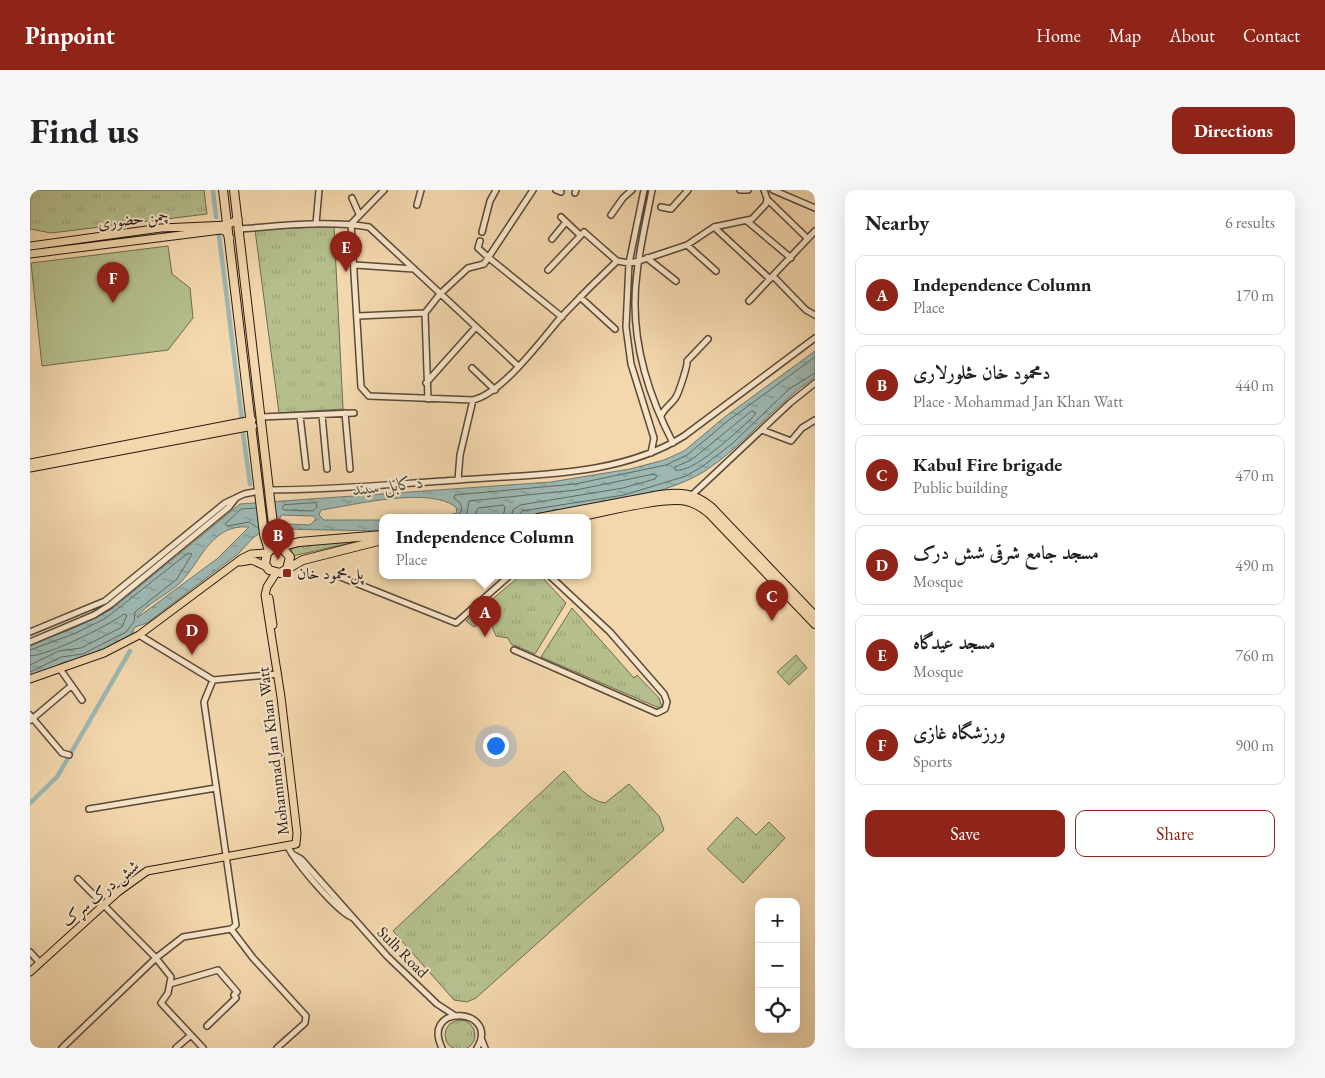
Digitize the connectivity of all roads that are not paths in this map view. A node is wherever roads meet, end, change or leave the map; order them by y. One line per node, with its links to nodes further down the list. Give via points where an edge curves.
1 (224, 190): 29 (highway)
2 (234, 190): 24 (highway)
3 (319, 190): 27 (street)
4 (384, 190): 21 (street)
5 (421, 190): 18 (street)
6 (496, 190): 33 (street)
7 (533, 190): 42 (street)
8 (632, 190): 22 (street)
9 (644, 190): 47 (street)
10 (652, 190): 46 (street)
11 (688, 190): 19 (street, via 671,209)
12 (740, 190): 13 (street)
13 (748, 190)
14 (764, 190): 17 (street)
15 (773, 190): 20 (street)
16 (352, 198): 21 (street)
17 (767, 198): 25 (street, via 766,204); 36 (street)
18 (418, 205)
19 (661, 207)
20 (815, 208)
21 (359, 214): 28 (street)
22 (611, 215)
23 (561, 217): 26 (street)
24 (238, 219): 29 (main road, چمن حضوری); 31 (highway)
25 (747, 221): 30 (street); 44 (street)
26 (566, 222): 34 (street); 37 (street)
27 (316, 224): 28 (street); 31 (street)
28 (351, 224): 48 (street); 50 (street, via 369,227)
29 (228, 225): 35 (highway); 40 (main road, چمن حضوری, via 161,228)
30 (714, 228): 39 (street); 54 (street)
31 (238, 229): 49 (highway)
32 (815, 231): 36 (street)
33 (482, 232)
34 (580, 235): 45 (street, via 584,232); 51 (street)
35 (230, 238): 41 (main road, چمن حضوری, via 226,231 221,230); 53 (highway)
36 (807, 238): 44 (street)
37 (552, 239)
38 (480, 241): 42 (street, via 478,248)
39 (687, 245): 43 (street); 52 (street)
40 (30, 246)
41 (30, 254)
42 (489, 258): 56 (street, via 482,266 470,266); 62 (street)
43 (648, 258): 46 (street); 55 (street)
44 (791, 258): 54 (street)
45 (616, 261): 47 (street); 57 (street)
46 (639, 261): 47 (street); 79 (street, via 636,308 639,348 642,367)
47 (629, 263): 84 (street, via 626,327 631,364 654,438)
48 (355, 266): 50 (street); 61 (street)
49 (244, 268): 53 (highway); 78 (highway)
50 (414, 269): 56 (street)
51 (548, 270)
52 (716, 271)
53 (234, 273): 81 (highway)
54 (772, 278): 58 (street); 60 (street)
55 (676, 281)
56 (440, 294): 59 (street); 63 (street)
57 (580, 297): 62 (street); 64 (street)
58 (749, 301)
59 (425, 313): 61 (street); 69 (street)
60 (815, 315)
61 (358, 316): 72 (street, via 361,387 364,393)
62 (562, 317): 67 (street)
63 (476, 327): 67 (street); 69 (street)
64 (615, 329)
65 (815, 338): 83 (street)
66 (708, 339): 79 (street, via 687,361 676,397)
67 (518, 366): 71 (street)
68 (472, 368): 71 (street)
69 (426, 383): 72 (street)
70 (815, 383): 82 (street)
71 (495, 390): 73 (street)
72 (428, 400): 73 (street)
73 (474, 400): 90 (street, via 460,455)
74 (354, 413): 75 (street)
75 (345, 414): 76 (street); 89 (street)
76 (322, 415): 77 (street); 88 (street)
77 (300, 416): 78 (street); 86 (street)
78 (261, 417): 91 (highway)
79 (660, 417): 83 (street)
80 (815, 420): 82 (street, via 802,428 791,441)
81 (253, 423): 85 (main road); 87 (main road); 92 (highway)
82 (762, 430): 93 (street)
83 (673, 442): 84 (street)
84 (651, 453): 90 (street, via 626,461 559,473)
85 (30, 462)
86 (306, 467)
87 (30, 468)
88 (328, 469)
89 (350, 469)
90 (458, 480): 91 (street, via 330,490)
91 (269, 490): 99 (highway, via 274,533)
92 (259, 492): 94 (street); 100 (highway)
93 (692, 495): 95 (highway, via 678,492); 109 (highway, via 711,507)
94 (236, 498): 107 (street, via 225,503); 108 (street, via 229,508)
95 (560, 514)
96 (591, 515): 110 (highway, via 663,502 692,502 710,514)
97 (379, 535): 99 (highway, via 299,542)
98 (379, 541): 103 (highway, via 303,560)
99 (280, 548): 100 (highway); 103 (highway, via 290,557)
100 (268, 552): 101 (main road, via 251,554); 102 (highway)
101 (232, 566): 102 (main road, via 252,560); 112 (main road)
102 (267, 567): 103 (highway)
103 (281, 571): 116 (main road, Mohammad Jan Khan Watt, via 265,592)
104 (338, 576): 105 (street, via 456,623)
105 (506, 579)
106 (553, 579): 114 (street, via 610,632 664,694 665,709 660,713 650,710)
107 (119, 590): 108 (street); 111 (street, via 90,608)
108 (123, 595): 113 (street, via 94,615)
109 (815, 616)
110 (815, 624)
111 (30, 632)
112 (139, 635): 115 (main road, via 104,653); 118 (street)
113 (30, 642)
114 (514, 650)
115 (60, 669): 117 (main road); 119 (street)
116 (278, 674): 118 (street); 125 (main road, Mohammad Jan Khan Watt, via 298,841)
117 (30, 679)
118 (213, 680): 123 (street, via 204,702)
119 (71, 686): 120 (street); 121 (street)
120 (82, 700)
121 (31, 718): 122 (street, via 62,753)
122 (69, 755)
123 (216, 788): 124 (street); 126 (street)
124 (89, 808)
125 (290, 851): 126 (main road, شش درک سړک); 135 (street, Sulh Road, via 342,911 400,969)
126 (227, 856): 128 (main road, شش درک سړک, via 147,871); 129 (street, via 237,921)
127 (78, 879): 128 (street)
128 (104, 906): 131 (street); 132 (main road, شش درک سړک)
129 (231, 929): 131 (street, via 186,936); 142 (street, via 306,1016 305,1023)
130 (30, 952): 132 (street)
131 (156, 958): 134 (street, via 171,977); 139 (street)
132 (40, 963): 133 (main road, شش درک سړک)
133 (30, 972)
134 (170, 984): 136 (street, via 218,970 237,992 236,998); 137 (street, via 161,1003)
135 (454, 1015): 138 (street, Sulh Road, via 466,1015 475,1020); 143 (street, via 447,1018 439,1029 438,1040)
136 (207, 1026)
137 (191, 1035): 140 (street); 141 (street)
138 (481, 1038): 144 (street); 145 (street)
139 (62, 1048)
140 (176, 1048)
141 (203, 1048)
142 (277, 1048)
143 (442, 1048)
144 (477, 1048)
145 (485, 1048)

